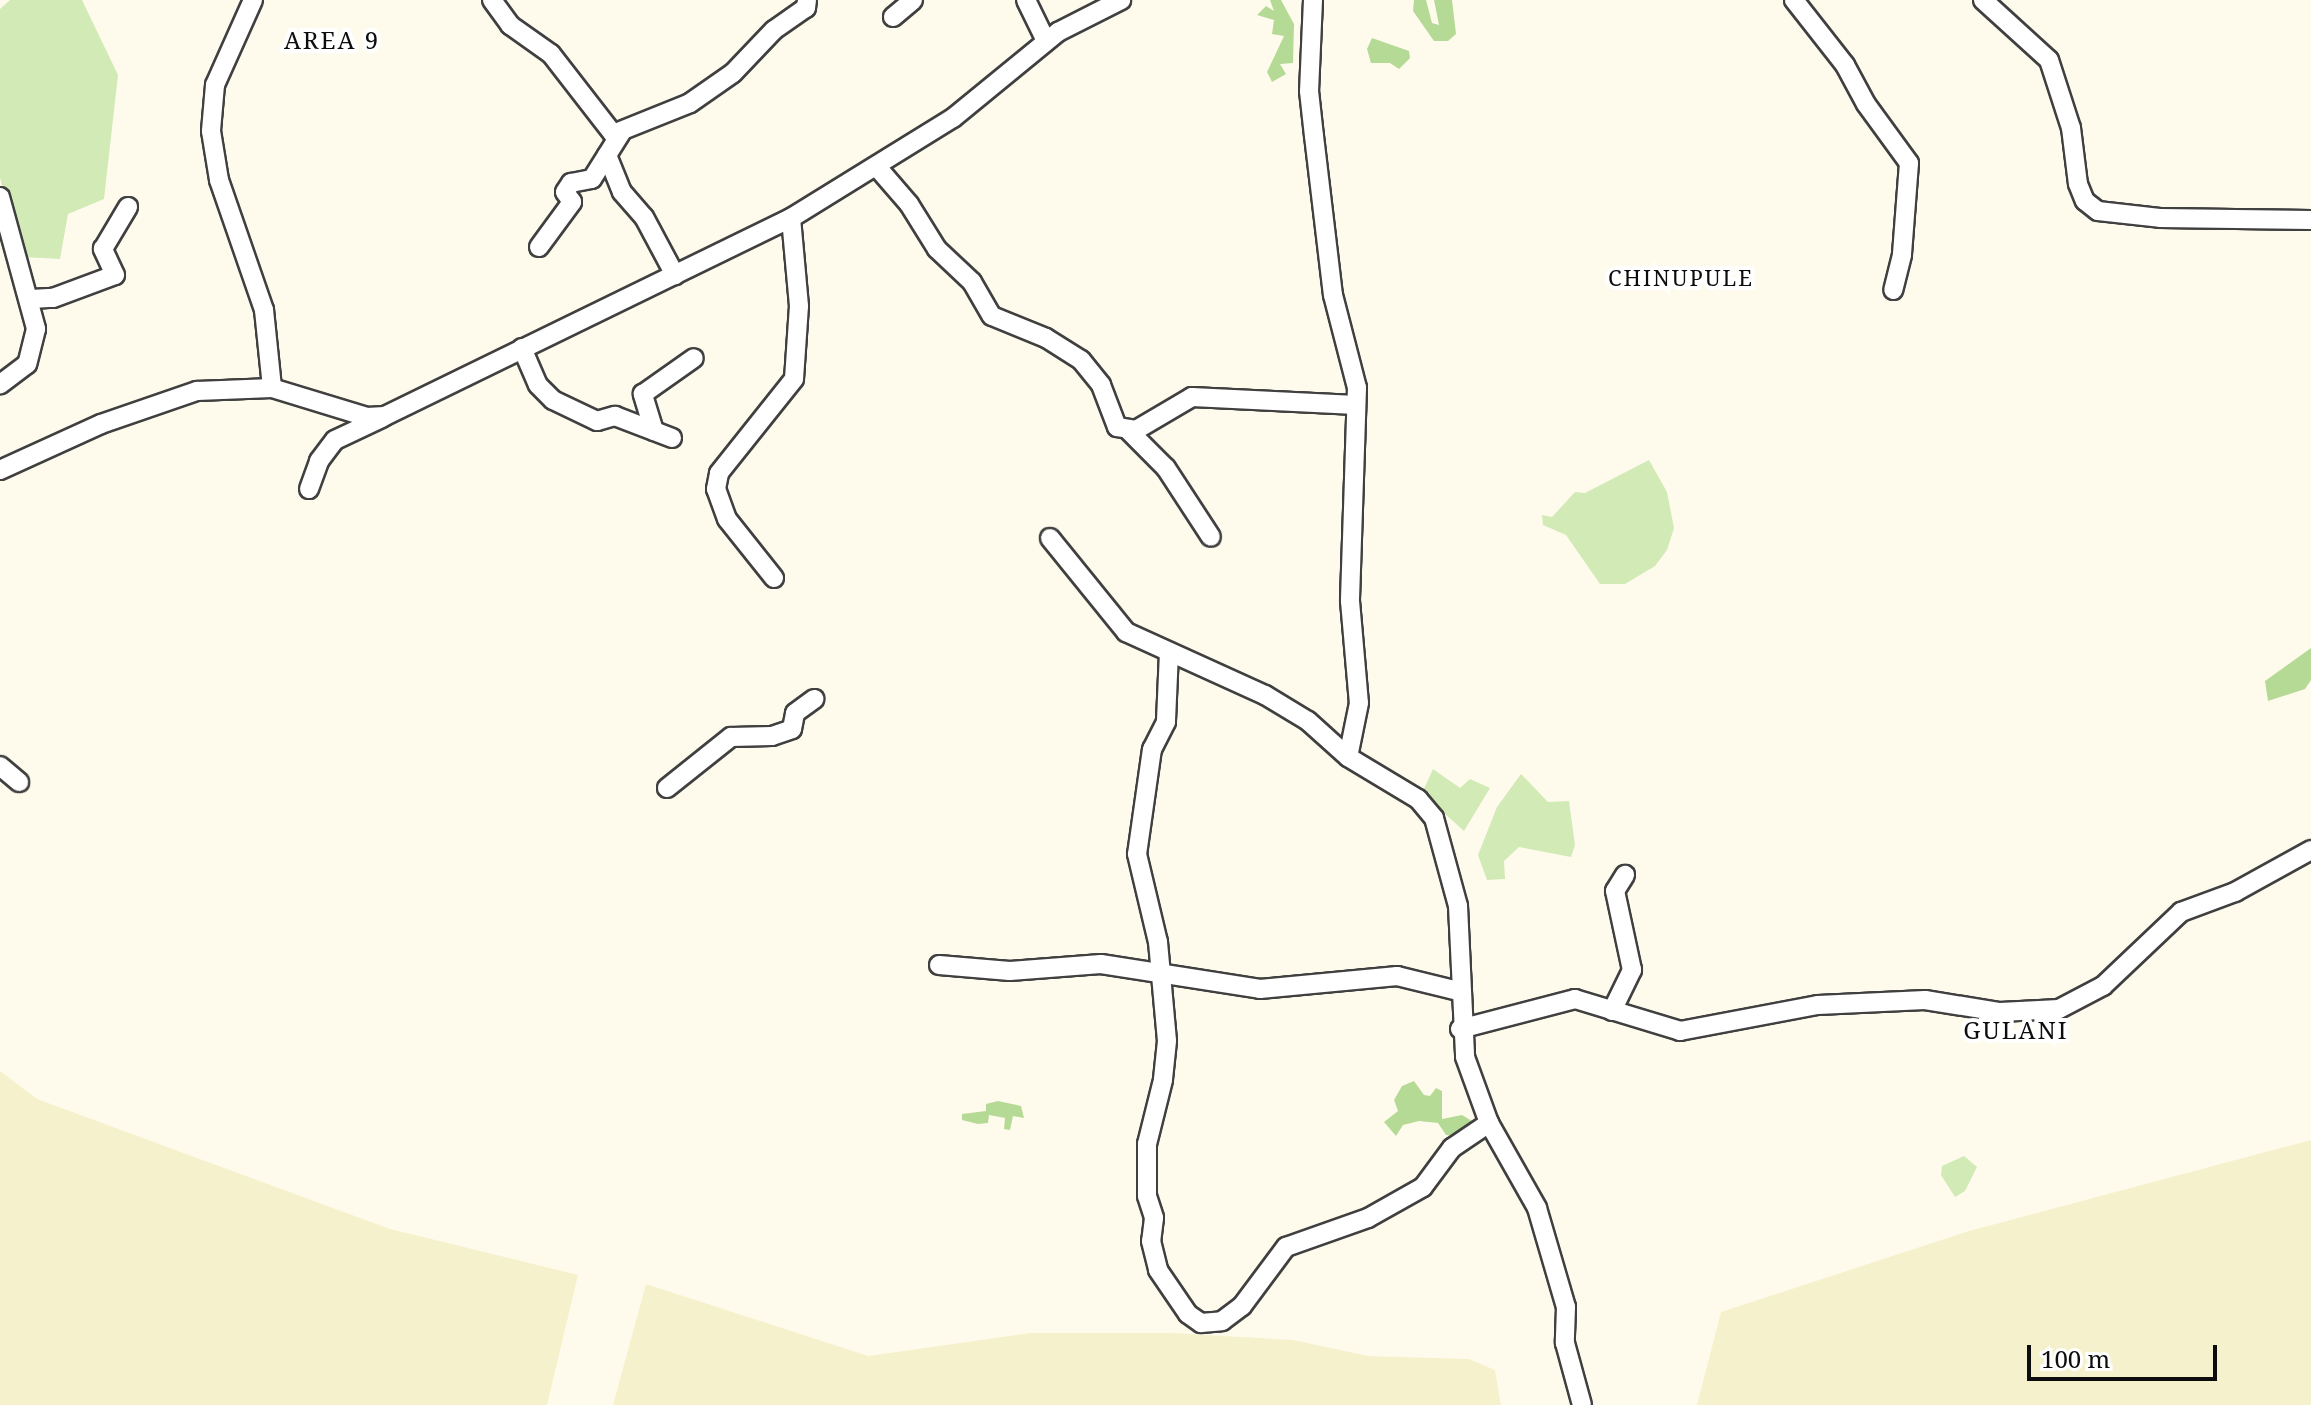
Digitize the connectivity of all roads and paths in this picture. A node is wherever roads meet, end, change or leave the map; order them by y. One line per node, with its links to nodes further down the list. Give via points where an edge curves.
1 (253, 0): 26 (street, via 215,85 211,131 219,180 264,310)
2 (492, 0): 12 (street, via 510,25 551,54 609,132)
3 (807, 0): 12 (street, via 806,8 774,30 733,73 676,111)
4 (913, 0): 10 (street)
5 (1027, 0): 11 (street)
6 (1121, 0): 11 (street)
7 (1313, 0): 27 (street, via 1309,91 1333,295 1350,353)
8 (1794, 0): 21 (street, via 1845,65 1909,163 1902,255)
9 (1983, 0): 18 (street, via 2022,32 2053,68 2071,128 2078,184 2085,201 2098,211 2160,218)
10 (893, 17)
11 (1046, 41): 14 (street, via 953,118)
12 (621, 133): 13 (street)
13 (607, 155): 19 (street, via 592,179 571,183 565,192 572,202); 20 (street, via 622,192 644,217)
14 (877, 167): 17 (street); 30 (street, via 937,249 972,282 992,316 1046,338 1081,360 1101,385 1117,427)
15 (0, 197): 22 (street)
16 (128, 207): 22 (street, via 103,249 115,275 53,298)
17 (791, 218): 20 (street); 36 (street, via 799,306 794,379 719,473 716,489 727,519)
18 (2311, 220)
19 (539, 247)
20 (675, 275): 23 (street)
21 (1893, 290)
22 (31, 299): 25 (street, via 36,329 32,355)
23 (522, 348): 28 (street); 29 (street, via 538,385 553,400 597,421 615,416)
24 (694, 358): 29 (street, via 643,394)
25 (0, 384)
26 (272, 388): 28 (street, via 367,417); 32 (street, via 167,397)
27 (1356, 405): 30 (street, via 1192,397); 39 (street, via 1350,601 1359,703)
28 (385, 416): 33 (street, via 335,440 319,461)
29 (654, 431): 31 (street)
30 (1129, 431): 34 (street, via 1166,468)
31 (672, 438)
32 (0, 470)
33 (309, 489)
34 (1211, 537)
35 (1050, 538): 37 (street, via 1126,632)
36 (774, 578)
37 (1169, 652): 39 (street, via 1265,695 1308,721); 46 (street, via 1166,722 1152,749 1137,854)
38 (814, 699): 42 (street, via 795,713 792,729 772,736 731,737)
39 (1348, 757): 47 (street, via 1418,799 1439,828 1458,906)
40 (0, 766): 41 (street)
41 (19, 782)
42 (667, 788)
43 (2311, 850): 48 (street, via 2235,892 2181,912 2103,986 2059,1009 2000,1012 1925,1000 1818,1005 1693,1031 1666,1029)
44 (1625, 875): 48 (street, via 1615,891 1616,908 1632,970)
45 (939, 965): 46 (street, via 1010,971 1101,964)
46 (1160, 973): 47 (street, via 1260,989 1397,976); 50 (street, via 1167,1041 1147,1144 1151,1241 1158,1270 1191,1318 1222,1321 1249,1298 1286,1247 1368,1218 1423,1187 1452,1148)
47 (1458, 991): 49 (street)
48 (1612, 1011): 49 (street, via 1569,999)
49 (1460, 1029): 50 (street, via 1467,1067)
50 (1489, 1123): 51 (street, via 1539,1216 1566,1307 1565,1343)
51 (1582, 1405)

